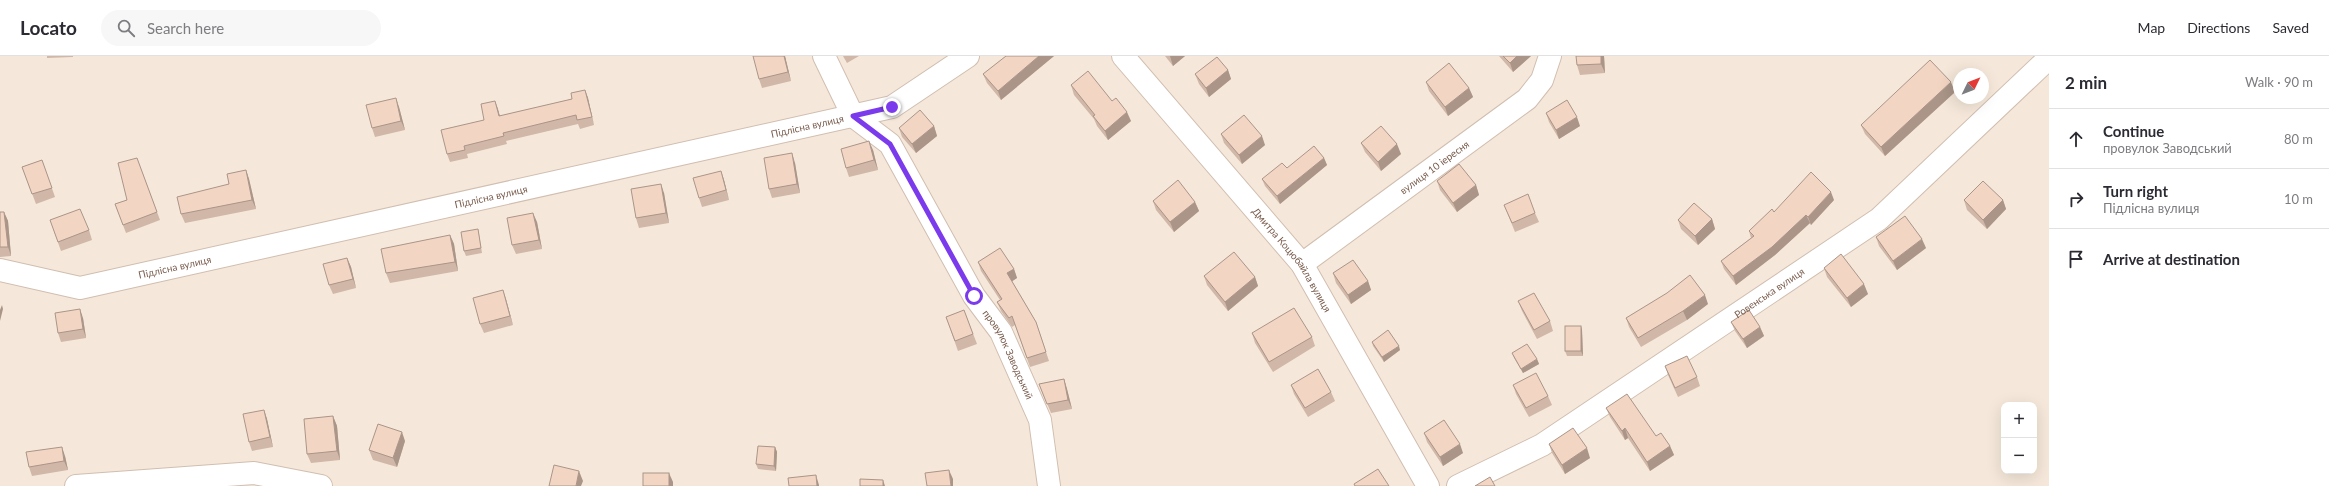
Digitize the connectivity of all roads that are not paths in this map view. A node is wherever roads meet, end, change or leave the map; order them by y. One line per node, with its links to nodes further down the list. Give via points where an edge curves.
1 (824, 56): 6 (street, провулок Заводський)
2 (968, 56): 6 (street, Підлісна вулиця, via 892,107)
3 (1123, 56): 7 (street, Дмитра Коцюбайла вулиця)
4 (1550, 56): 7 (street, вулиця 10 іересня, via 1542,80 1527,99)
5 (2049, 58): 13 (street, Ровенська вулиця, via 1879,219 1542,444)
6 (853, 116): 8 (street, Підлісна вулиця, via 80,288); 11 (street, провулок Заводський, via 890,144 974,296 1001,332 1040,420)
7 (1302, 264): 12 (street, Дмитра Коцюбайла вулиця)
8 (0, 270)
9 (76, 486): 10 (street, via 254,473)
10 (322, 486)
11 (1049, 486)
12 (1428, 486)
13 (1458, 486)

